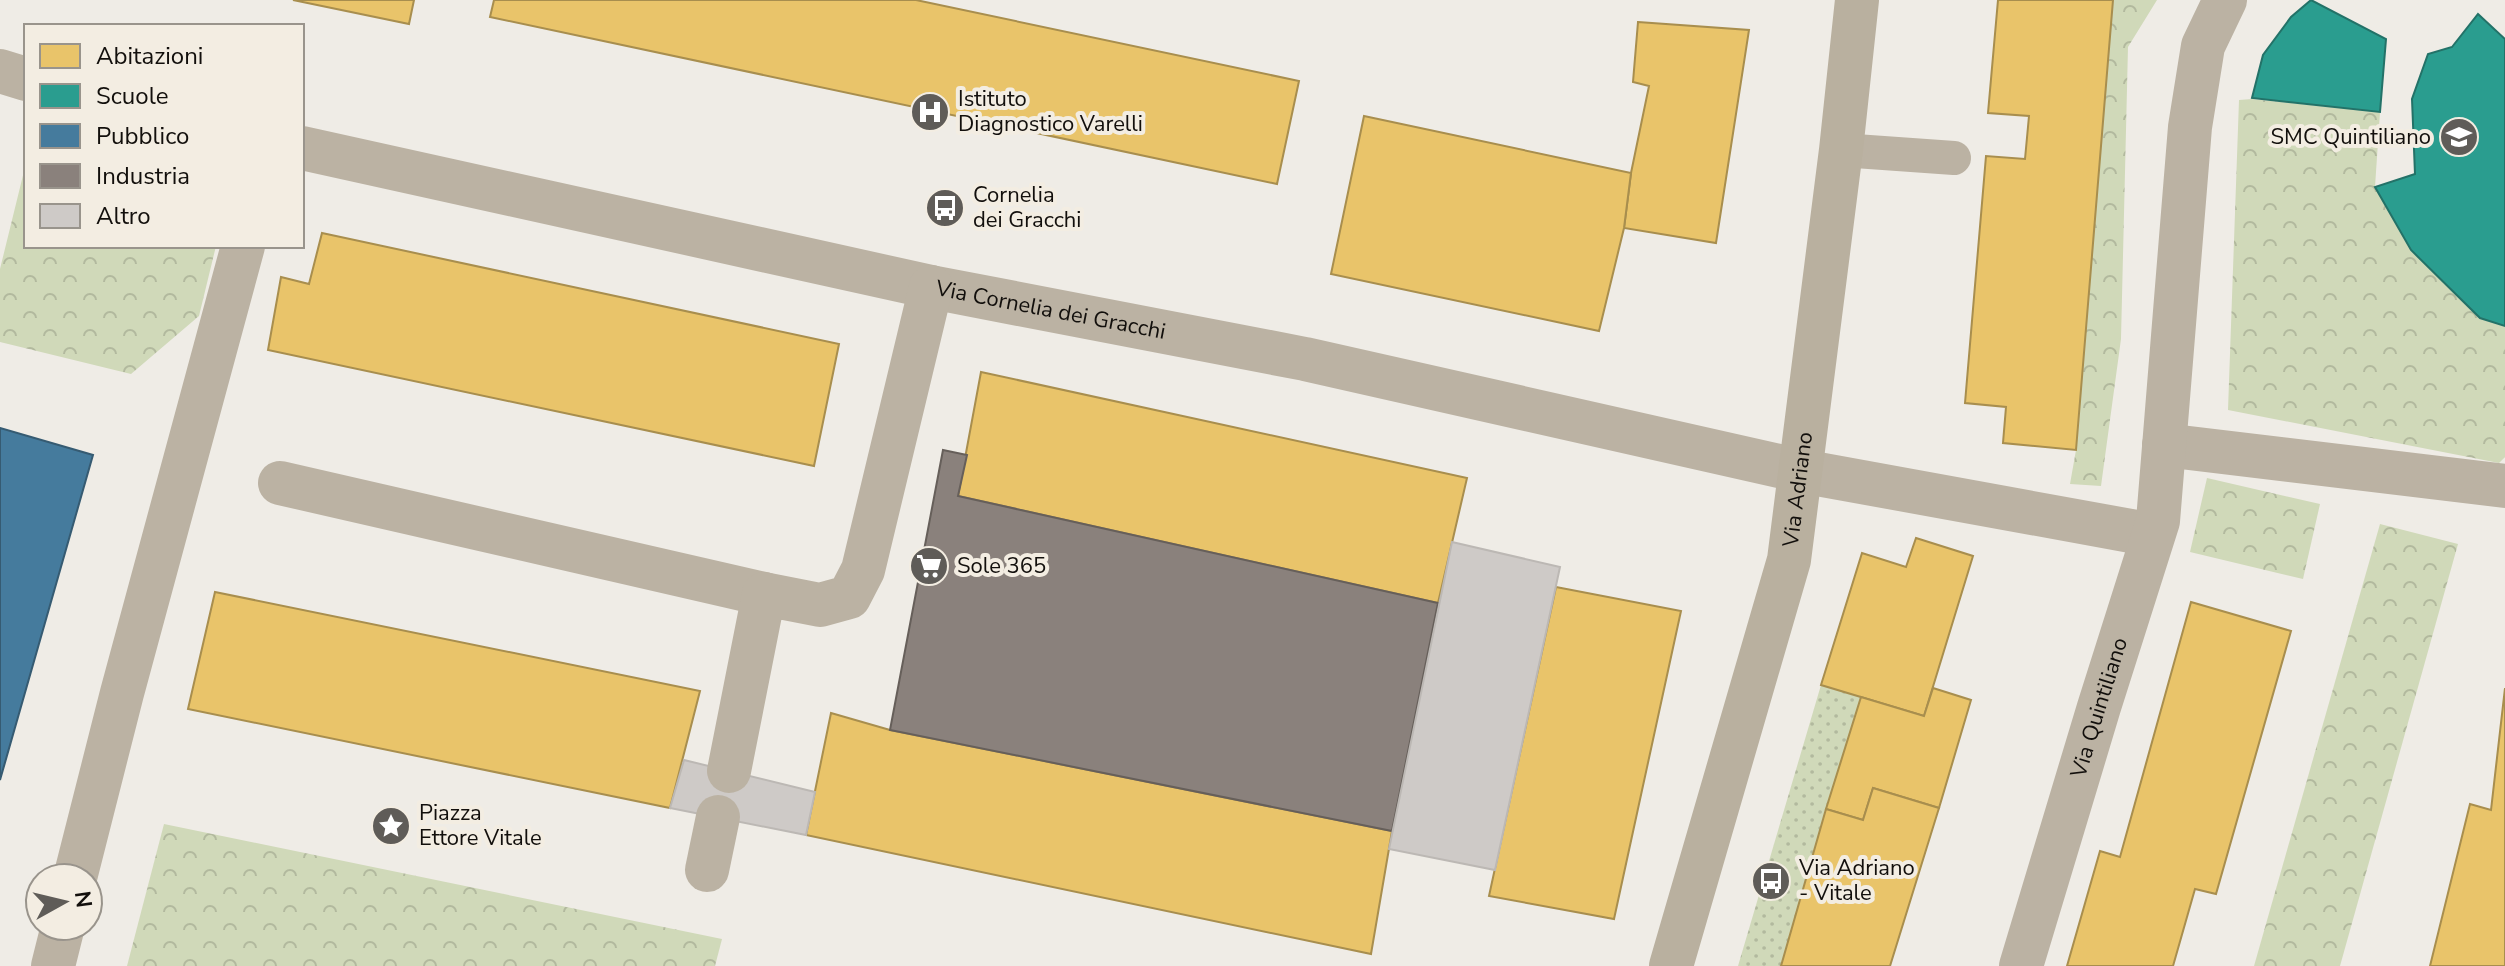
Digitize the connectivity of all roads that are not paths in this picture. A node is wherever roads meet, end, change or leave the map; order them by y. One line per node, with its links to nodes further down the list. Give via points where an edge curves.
1 (1857, 0): 6 (street, Via Adriano)
2 (2225, 0): 10 (street, Via Quintiliano, via 2203,46 2190,127)
3 (0, 71): 4 (street)
4 (24, 78)
5 (304, 148): 9 (street, Via Cornelia dei Gracchi)
6 (1841, 150): 7 (lane); 11 (street, Via Adriano)
7 (1954, 158)
8 (242, 248): 18 (street)
9 (931, 287): 11 (street, Via Cornelia dei Gracchi, via 1305,359); 15 (street, via 863,570 849,597 820,605)
10 (2164, 445): 13 (street); 14 (street, Via Quintiliano)
11 (1801, 471): 14 (street, Via Cornelia dei Gracchi); 22 (street, Via Adriano, via 1789,560)
12 (280, 483): 15 (street)
13 (2505, 486)
14 (2153, 535): 23 (street, Via Quintiliano)
15 (764, 594): 16 (street)
16 (729, 771)
17 (718, 817): 19 (street)
18 (79, 862)
19 (707, 870)
20 (59, 942): 21 (street)
21 (53, 966)
22 (1671, 966)
23 (2021, 966)

